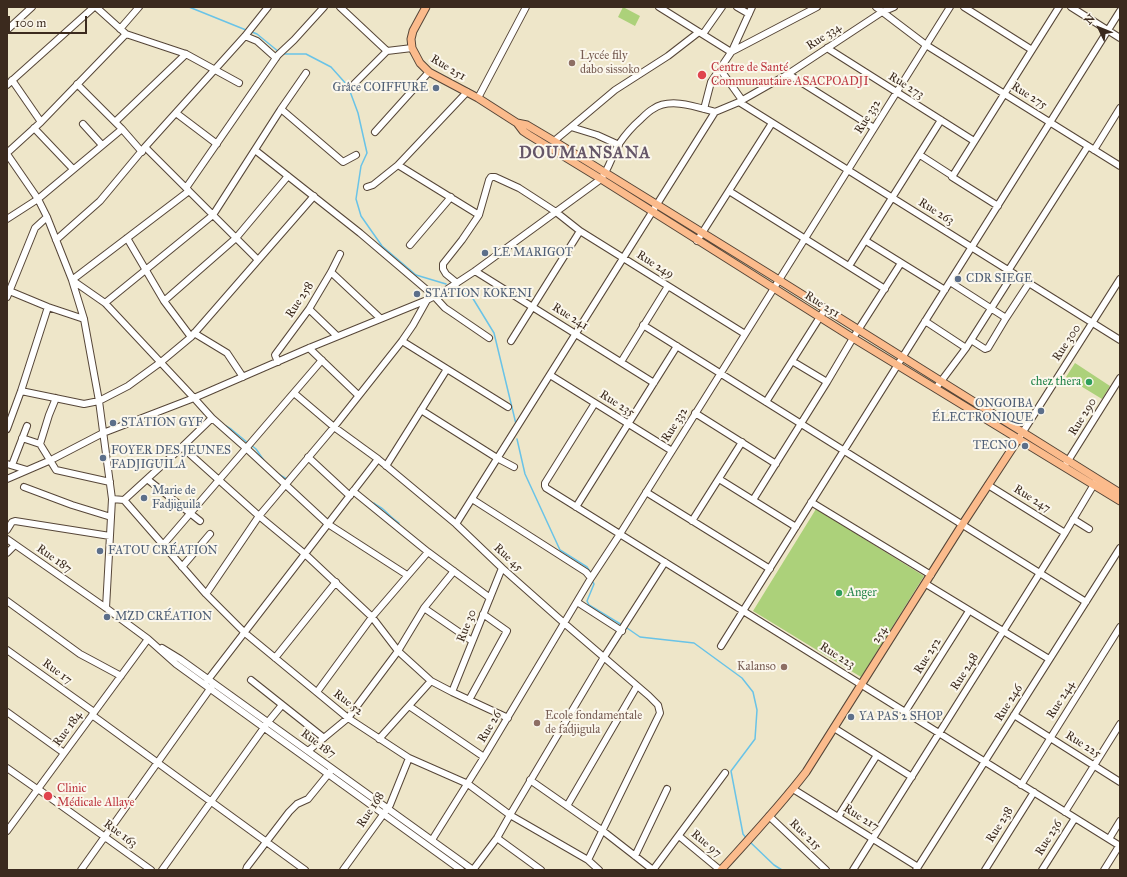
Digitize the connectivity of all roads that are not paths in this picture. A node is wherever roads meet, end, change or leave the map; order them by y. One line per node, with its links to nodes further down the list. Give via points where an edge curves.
1 (32, 7): 24 (street)
2 (95, 7): 23 (street); 43 (street)
3 (139, 7): 23 (street)
4 (268, 7): 28 (street)
5 (324, 7): 37 (street)
6 (340, 7): 34 (street)
7 (426, 7): 31 (main road, via 413,31)
8 (526, 7): 51 (street)
9 (659, 7): 26 (street)
10 (722, 7): 26 (street)
11 (738, 7): 22 (street)
12 (752, 7): 22 (street)
13 (817, 7): 35 (street)
14 (876, 7): 20 (street, Rue 275)
15 (894, 7): 20 (street, Rue 334)
16 (950, 7): 30 (street, Rue 332)
17 (964, 7): 33 (street)
18 (1059, 7): 33 (street)
19 (1070, 7): 25 (street)
20 (882, 12): 30 (street, Rue 275); 32 (street, Rue 334)
21 (1120, 12): 25 (street)
22 (748, 14): 35 (street)
23 (120, 28): 27 (street)
24 (7, 30)
25 (1108, 30): 29 (street); 62 (street)
26 (701, 33): 35 (street); 65 (street, via 615,90)
27 (126, 34): 36 (street); 45 (street)
28 (245, 36): 37 (street); 38 (street)
29 (1120, 38)
30 (926, 45): 49 (street, Rue 332); 50 (street, Rue 275)
31 (412, 48): 34 (street); 40 (main road, Rue 251, via 420,63)
32 (827, 48): 42 (street, Rue 334); 49 (street, Rue 273)
33 (1032, 50): 50 (street)
34 (387, 51): 46 (street)
35 (731, 52): 39 (street)
36 (186, 54): 38 (street); 60 (street)
37 (278, 55): 72 (street)
38 (215, 69): 44 (street); 57 (street)
39 (720, 69): 52 (street); 55 (street, via 711,82)
40 (429, 72): 48 (main road, Rue 251); 69 (street)
41 (306, 73): 54 (street)
42 (788, 74): 52 (street, Rue 334); 67 (street)
43 (12, 80): 47 (street); 59 (street)
44 (239, 83)
45 (77, 84): 59 (street); 60 (street)
46 (354, 84)
47 (7, 85)
48 (467, 92): 51 (main road, Rue 251); 81 (street)
49 (897, 93): 58 (street, Rue 273); 67 (street, Rue 332)
50 (1004, 94): 62 (street, Rue 275); 71 (street)
51 (478, 98): 63 (main road, Rue 251)
52 (741, 101): 56 (street, Rue 334); 61 (street, Rue 263)
53 (1120, 108): 75 (street)
54 (281, 109): 77 (street); 80 (street, via 343,162)
55 (704, 109): 56 (street); 74 (street, via 686,104 666,103 653,108 626,134)
56 (715, 112): 95 (street)
57 (176, 113): 72 (street); 76 (street)
58 (941, 120): 71 (street, Rue 273); 78 (street)
59 (40, 122): 66 (street)
60 (115, 122): 68 (street)
61 (772, 122): 84 (street, Rue 263); 90 (street)
62 (1050, 122): 75 (street, Rue 275); 96 (street)
63 (517, 123): 70 (main road, Rue 251); 86 (main road, Rue 251, via 529,136)
64 (83, 124): 73 (street)
65 (571, 127): 70 (street); 74 (street)
66 (34, 128): 79 (street); 83 (street)
67 (874, 128): 84 (street, Rue 332)
68 (122, 130): 73 (street); 76 (street)
69 (375, 132)
70 (554, 141): 86 (main road, Rue 251)
71 (974, 141): 87 (street)
72 (217, 144): 89 (street)
73 (102, 145): 83 (street)
74 (619, 145): 86 (street)
75 (1091, 148): 82 (street, Rue 275); 121 (street)
76 (143, 150): 89 (street); 108 (street, via 100,201)
77 (255, 150): 85 (street); 100 (street)
78 (920, 154): 87 (street); 93 (street)
79 (8, 156): 94 (street)
80 (356, 156)
81 (398, 165): 88 (street); 92 (street)
82 (1120, 166)
83 (73, 170): 94 (street)
84 (848, 170): 93 (street, Rue 263); 107 (street, Rue 332)
85 (288, 176): 91 (street); 106 (street)
86 (603, 176): 95 (main road, Rue 251); 97 (street); 98 (main road, Rue 251)
87 (952, 177): 96 (street)
88 (367, 187)
89 (187, 189): 100 (street); 105 (street)
90 (729, 191): 104 (street); 107 (street)
91 (314, 196): 115 (street); 133 (street)
92 (451, 197): 99 (street); 111 (street)
93 (892, 198): 110 (street); 112 (street, Rue 263)
94 (38, 199): 101 (street); 102 (street)
95 (656, 205): 98 (street); 104 (main road, Rue 251)
96 (998, 206): 112 (street)
97 (556, 212): 99 (street, Rue 249, via 519,188 495,177 489,180); 103 (street, Rue 249); 119 (street)
98 (652, 212): 109 (main road, Rue 251); 114 (street)
99 (479, 214): 126 (street, via 443,264 442,269)
100 (213, 215): 106 (street); 118 (street)
101 (47, 217): 108 (street); 132 (street, via 35,228)
102 (7, 219)
103 (580, 231): 114 (street, Rue 249); 137 (street)
104 (702, 233): 109 (street); 124 (main road, Rue 251)
105 (127, 238): 118 (street); 123 (street)
106 (236, 238): 115 (street); 135 (street)
107 (805, 238): 117 (street); 124 (street, Rue 332)
108 (56, 240): 123 (street)
109 (697, 241): 129 (main road, Rue 251)
110 (866, 241): 116 (street); 117 (street)
111 (410, 245)
112 (972, 248): 121 (street, Rue 263); 125 (street)
113 (340, 254): 120 (street, Rue 258)
114 (623, 258): 128 (street, Rue 249); 150 (street)
115 (258, 260): 152 (street)
116 (901, 263): 130 (street); 131 (street)
117 (850, 266): 130 (street)
118 (146, 269): 135 (street); 136 (street)
119 (475, 271): 126 (street); 137 (street, Rue 241)
120 (331, 272): 139 (street, Rue 258); 143 (street)
121 (1011, 272): 127 (street, Rue 263); 141 (street)
122 (1120, 279): 147 (street, Rue 300)
123 (72, 280): 136 (street); 145 (street)
124 (779, 280): 129 (street, Rue 332); 140 (main road, Rue 251)
125 (950, 282): 131 (street); 141 (street)
126 (457, 283): 133 (street)
127 (1029, 283): 144 (street); 147 (street, Rue 263)
128 (668, 286): 148 (street); 151 (street, Rue 249)
129 (774, 288): 142 (main road, Rue 251); 151 (street, Rue 332)
130 (886, 289): 149 (street)
131 (945, 290): 146 (street)
132 (8, 293): 138 (street)
133 (434, 296): 134 (street); 154 (street, via 450,312)
134 (427, 300): 143 (street); 158 (street)
135 (164, 301): 152 (street)
136 (105, 303): 167 (street)
137 (532, 306): 150 (street, Rue 241); 159 (street)
138 (48, 307): 145 (street); 179 (street)
139 (309, 309): 153 (street); 164 (street, Rue 258)
140 (825, 309): 142 (street); 149 (main road, Rue 251)
141 (991, 309): 144 (street); 156 (street)
142 (820, 317): 155 (main road, Rue 251); 166 (street)
143 (380, 318): 153 (street)
144 (1006, 318): 156 (street, via 988,348)
145 (84, 319): 184 (street)
146 (925, 321): 162 (street); 163 (street)
147 (1092, 323): 157 (street, Rue 263); 197 (street, Rue 300)
148 (643, 325): 160 (street); 168 (street)
149 (859, 330): 155 (street); 163 (main road, Rue 251)
150 (575, 334): 168 (street, Rue 241); 172 (street)
151 (745, 334): 171 (street, Rue 332)
152 (192, 335): 167 (street); 173 (street, via 227,353)
153 (337, 336): 161 (street)
154 (489, 338)
155 (853, 338): 169 (main road, Rue 251); 176 (street)
156 (971, 340): 162 (street)
157 (1120, 340)
158 (402, 341): 170 (street); 181 (street)
159 (511, 341)
160 (677, 346): 171 (street); 177 (street)
161 (309, 348): 164 (street); 165 (street)
162 (966, 348): 175 (street)
163 (902, 357): 169 (street); 175 (main road, Rue 251)
164 (276, 358): 173 (street)
165 (322, 360): 180 (street); 181 (street)
166 (792, 361): 176 (street); 185 (street)
167 (161, 362): 183 (street); 184 (street, via 128,386)
168 (621, 362): 177 (street, Rue 241)
169 (897, 364): 178 (main road, Rue 251); 204 (street)
170 (447, 369): 187 (street); 188 (street)
171 (720, 374): 185 (street); 189 (street, Rue 332)
172 (550, 375): 186 (street, Rue 235); 206 (street)
173 (243, 376): 183 (street)
174 (1120, 378): 209 (street, Rue 290)
175 (941, 381): 178 (street); 197 (main road, Rue 251)
176 (827, 382): 192 (street)
177 (654, 383): 191 (street)
178 (936, 388): 197 (main road, Rue 251)
179 (21, 391): 182 (street); 195 (street)
180 (294, 393): 194 (street, Rue 45); 202 (street)
181 (358, 396): 194 (street)
182 (56, 398): 184 (street, via 84,404); 200 (street)
183 (194, 398): 190 (street); 196 (street)
184 (99, 401): 196 (street)
185 (766, 402): 192 (street)
186 (595, 403): 191 (street, Rue 235); 234 (street, Rue 223, via 545,483 546,488)
187 (508, 407)
188 (421, 410): 206 (street); 212 (street)
189 (695, 413): 199 (street); 203 (street, Rue 332)
190 (212, 418): 201 (street); 202 (street)
191 (628, 424): 203 (street, Rue 235); 234 (street)
192 (801, 424): 204 (street); 210 (street)
193 (27, 426): 198 (street)
194 (334, 427): 205 (street); 207 (street, Rue 45)
195 (7, 429)
196 (103, 433): 208 (street); 220 (street)
197 (1021, 436): 209 (main road, Rue 251); 214 (main road, Rue 251); 223 (main road, 254)
198 (22, 438): 200 (street); 211 (street)
199 (742, 442): 210 (street); 218 (street)
200 (40, 444): 208 (street)
201 (182, 447): 217 (street); 219 (street)
202 (246, 448): 219 (street); 222 (street)
203 (672, 451): 225 (street, Rue 332)
204 (844, 451): 233 (street); 243 (street)
205 (308, 457): 222 (street); 226 (street)
206 (497, 458): 213 (street); 229 (street)
207 (378, 459): 212 (street, Rue 45); 226 (street)
208 (51, 460): 215 (street); 220 (street, via 56,470)
209 (1068, 460): 214 (street, Rue 290); 221 (main road, Rue 251)
210 (776, 464): 231 (street)
211 (10, 465): 215 (street)
212 (386, 466): 242 (street, Rue 45)
213 (514, 467)
214 (1064, 467): 221 (main road, Rue 251)
215 (27, 470): 216 (street)
216 (7, 479)
217 (147, 479): 230 (street); 235 (street)
218 (719, 479): 231 (street); 240 (street)
219 (219, 480): 235 (street); 236 (street)
220 (110, 482): 228 (street)
221 (1096, 482): 227 (main road, Rue 251); 232 (main road, Rue 251); 238 (street, Rue 248)
222 (285, 484): 236 (street); 241 (street)
223 (988, 485): 243 (main road, 254); 247 (street, Rue 247)
224 (24, 487): 237 (street)
225 (646, 492): 240 (street); 249 (street, Rue 332)
226 (351, 493): 241 (street); 255 (street)
227 (1120, 493)
228 (112, 499): 230 (street); 237 (street)
229 (472, 499): 242 (street); 266 (street, via 586,572)
230 (124, 500): 253 (street, Rue 52)
231 (753, 500): 244 (street)
232 (1120, 501)
233 (812, 502): 244 (street); 264 (street)
234 (576, 507): 249 (street, Rue 223)
235 (190, 513): 239 (street); 253 (street)
236 (258, 516): 257 (street); 269 (street)
237 (111, 517): 250 (street)
238 (1073, 519): 245 (street); 247 (street, Rue 248)
239 (200, 521)
240 (692, 521): 261 (street)
241 (328, 524): 257 (street); 265 (street)
242 (456, 524): 260 (street, Rue 45)
243 (962, 525): 263 (street); 264 (main road, 254)
244 (796, 527): 261 (street)
245 (1089, 529)
246 (7, 530): 250 (street, via 15,521)
247 (1065, 533): 263 (street, Rue 248)
248 (210, 534): 259 (street)
249 (620, 534): 258 (street, Rue 223); 266 (street, Rue 332)
250 (110, 536): 274 (street)
251 (7, 539): 252 (street, Rue 187)
252 (14, 545): 256 (street); 274 (street, Rue 187)
253 (163, 545): 259 (street, Rue 52)
254 (1120, 548): 273 (street, Rue 246)
255 (428, 552): 262 (street); 265 (street)
256 (7, 553)
257 (305, 554): 267 (street); 284 (street)
258 (666, 562): 276 (street, Rue 223); 282 (street)
259 (182, 566): 269 (street, Rue 52)
260 (502, 568): 270 (street, Rue 30); 280 (street, Rue 45)
261 (770, 569): 276 (street)
262 (454, 571): 270 (street); 275 (street)
263 (1040, 573): 273 (street); 283 (street, Rue 248)
264 (931, 575): 268 (main road, 254)
265 (407, 576): 279 (street)
266 (591, 578): 272 (street, Rue 332)
267 (336, 582): 279 (street); 291 (street)
268 (926, 584): 277 (street); 297 (main road, 254)
269 (206, 594): 284 (street, Rue 52)
270 (490, 598): 278 (street, Rue 30)
271 (7, 601): 293 (street, via 80,654)
272 (577, 602): 280 (street, Rue 332); 282 (street)
273 (1086, 602): 292 (street, Rue 246)
274 (106, 608): 285 (street, Rue 187)
275 (424, 608): 286 (street); 289 (street)
276 (743, 611): 287 (street); 297 (street, Rue 223)
277 (969, 611): 283 (street); 305 (street, Rue 252)
278 (483, 614): 286 (street, Rue 30); 301 (street, via 507,631)
279 (372, 617): 289 (street); 299 (street)
280 (564, 623): 290 (street, Rue 45); 309 (street, Rue 26)
281 (1120, 628): 315 (street, Rue 244)
282 (622, 631): 290 (street)
283 (1003, 631): 292 (street); 313 (street, Rue 248)
284 (245, 633): 291 (street, Rue 52); 296 (street)
285 (148, 639): 293 (street, Rue 184); 296 (street, Rue 187, via 180,659)
286 (472, 641): 300 (street, Rue 30)
287 (721, 646)
288 (7, 650): 306 (street, Rue 17)
289 (398, 651): 295 (street); 308 (street)
290 (604, 657): 298 (street, Rue 45); 330 (street)
291 (275, 658): 299 (street, Rue 52)
292 (1049, 659): 307 (street, Rue 246)
293 (121, 676): 306 (street, Rue 184)
294 (251, 680): 302 (street)
295 (432, 681): 300 (street); 303 (street)
296 (209, 684): 311 (street, Rue 187); 322 (street)
297 (861, 685): 305 (street, Rue 223); 312 (main road, 254)
298 (637, 686): 339 (street); 348 (street, Rue 45, via 658,705 660,714)
299 (317, 692): 308 (street, Rue 52)
300 (452, 692): 301 (street)
301 (469, 700): 309 (street)
302 (282, 705): 311 (street); 314 (street)
303 (409, 706): 316 (street); 320 (street)
304 (7, 712): 318 (street)
305 (905, 712): 313 (street, Rue 223)
306 (93, 713): 318 (street, Rue 184); 322 (street, Rue 17)
307 (1014, 715): 315 (street, Rue 225); 323 (street, Rue 246)
308 (348, 718): 314 (street); 316 (street, Rue 52)
309 (508, 718): 320 (street, Rue 26)
310 (1120, 724): 324 (street)
311 (266, 725): 317 (street, Rue 187); 328 (street, Rue 187); 338 (street)
312 (834, 728): 319 (street); 335 (main road, 254)
313 (939, 733): 323 (street, Rue 223); 329 (street, Rue 248)
314 (324, 738): 317 (street)
315 (1051, 738): 324 (street, Rue 225); 333 (street, Rue 244)
316 (379, 739): 321 (street, Rue 52)
317 (308, 751): 326 (street, Rue 187)
318 (64, 752): 334 (street, Rue 184)
319 (877, 755): 329 (street); 345 (street)
320 (484, 757): 332 (street, Rue 26)
321 (409, 758): 332 (street, Rue 52); 340 (street, Rue 168)
322 (157, 762): 338 (street, Rue 17); 351 (street)
323 (985, 762): 333 (street, Rue 223); 360 (street, Rue 246)
324 (1094, 766): 331 (street, Rue 225); 341 (street)
325 (7, 768): 334 (street, Rue 163)
326 (332, 769): 328 (street); 340 (street, Rue 187)
327 (725, 773): 350 (street)
328 (328, 774): 342 (street, Rue 187); 356 (street, via 308,799 297,804 289,812)
329 (912, 777): 353 (street, Rue 248)
330 (530, 780): 339 (street); 343 (street)
331 (1120, 782)
332 (468, 784): 343 (street, Rue 52); 355 (street, Rue 26)
333 (1021, 785): 337 (street, Rue 223)
334 (37, 789): 349 (street, Rue 184); 351 (street, Rue 163)
335 (793, 789): 344 (main road, 254); 345 (street, Rue 217)
336 (667, 790): 358 (street)
337 (1034, 792): 341 (street, Rue 223); 375 (street, Rue 238)
338 (211, 801): 356 (street, Rue 17); 363 (street)
339 (567, 806): 348 (street)
340 (388, 808): 342 (street, Rue 168); 355 (street, Rue 187)
341 (1065, 812): 346 (street, Rue 223)
342 (383, 814): 366 (street, Rue 168); 367 (street, Rue 187)
343 (510, 815): 352 (street); 359 (street, Rue 52)
344 (769, 816): 372 (main road, 254); 373 (street, Rue 215)
345 (838, 817): 353 (street, Rue 217)
346 (1075, 818): 354 (street, Rue 223); 376 (street, Rue 236)
347 (1120, 821): 354 (street)
348 (603, 831): 358 (street); 359 (street)
349 (7, 832)
350 (678, 836): 371 (street); 372 (street, Rue 97)
351 (105, 837): 361 (street); 362 (street, Rue 163)
352 (497, 838): 368 (street); 369 (street)
353 (873, 839): 360 (street, Rue 217); 374 (street, Rue 248)
354 (1109, 839): 357 (street, Rue 223)
355 (432, 840): 368 (street, Rue 187)
356 (266, 841): 364 (street); 365 (street, Rue 17)
357 (1120, 846): 377 (street)
358 (635, 856): 371 (street)
359 (588, 860): 370 (street, Rue 52)
360 (917, 868)
361 (81, 870)
362 (151, 870)
363 (162, 870)
364 (246, 870)
365 (305, 870)
366 (343, 870)
367 (461, 870)
368 (473, 870)
369 (541, 870)
370 (600, 870)
371 (653, 870)
372 (720, 870)
373 (826, 870)
374 (853, 870)
375 (985, 870)
376 (1042, 870)
377 (1104, 870)

